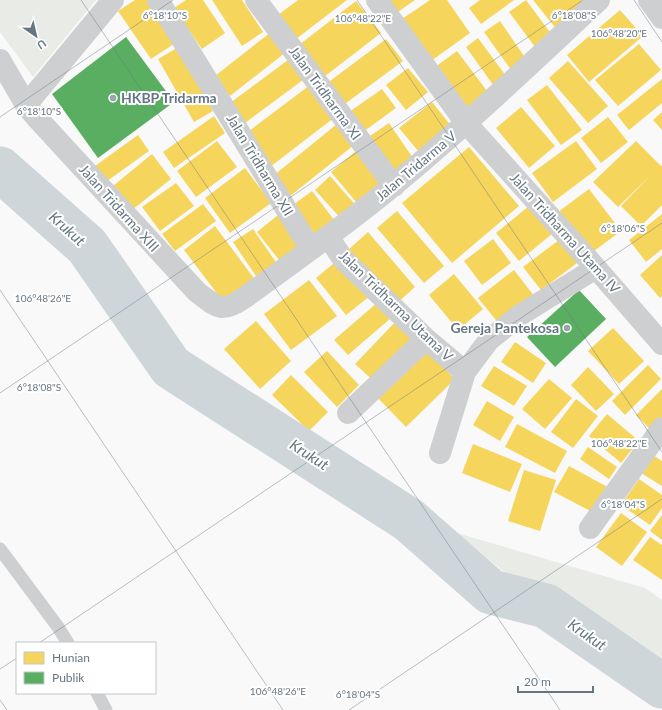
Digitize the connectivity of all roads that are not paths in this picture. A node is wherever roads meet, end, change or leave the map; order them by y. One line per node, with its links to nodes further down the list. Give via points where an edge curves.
1 (113, 0): 9 (street)
2 (158, 0): 12 (street, Jalan Tridharma XII, via 300,231)
3 (256, 0): 11 (street, Jalan Tridharma XI)
4 (377, 0): 10 (street, Jalan Tridharma Utama IV)
5 (599, 0): 10 (street, Jalan Tridarma V)
6 (649, 0): 7 (street)
7 (662, 18)
8 (0, 60): 9 (street, Jalan Tridarma XIII)
9 (26, 105): 14 (street, Jalan Tridarma XIII, via 197,292)
10 (466, 123): 11 (street, Jalan Tridarma V); 13 (street, Jalan Tridharma Utama IV)
11 (394, 186): 12 (street, Jalan Tridarma V)
12 (321, 243): 14 (street, Jalan Tridarma V, via 232,306); 15 (street, Jalan Tridharma Utama V, via 343,259)
13 (596, 268): 16 (street, Jalan Tridharma Utama IV); 17 (street, via 520,315 489,340)
14 (216, 306)
15 (426, 339): 17 (street, Jalan Tridharma Utama V); 18 (street)
16 (662, 344)
17 (465, 372): 20 (street)
18 (348, 413)
19 (662, 428): 21 (street)
20 (440, 453)
21 (590, 528)
22 (0, 548): 23 (lane)
23 (67, 642)
24 (97, 694): 25 (lane)
25 (106, 710)

